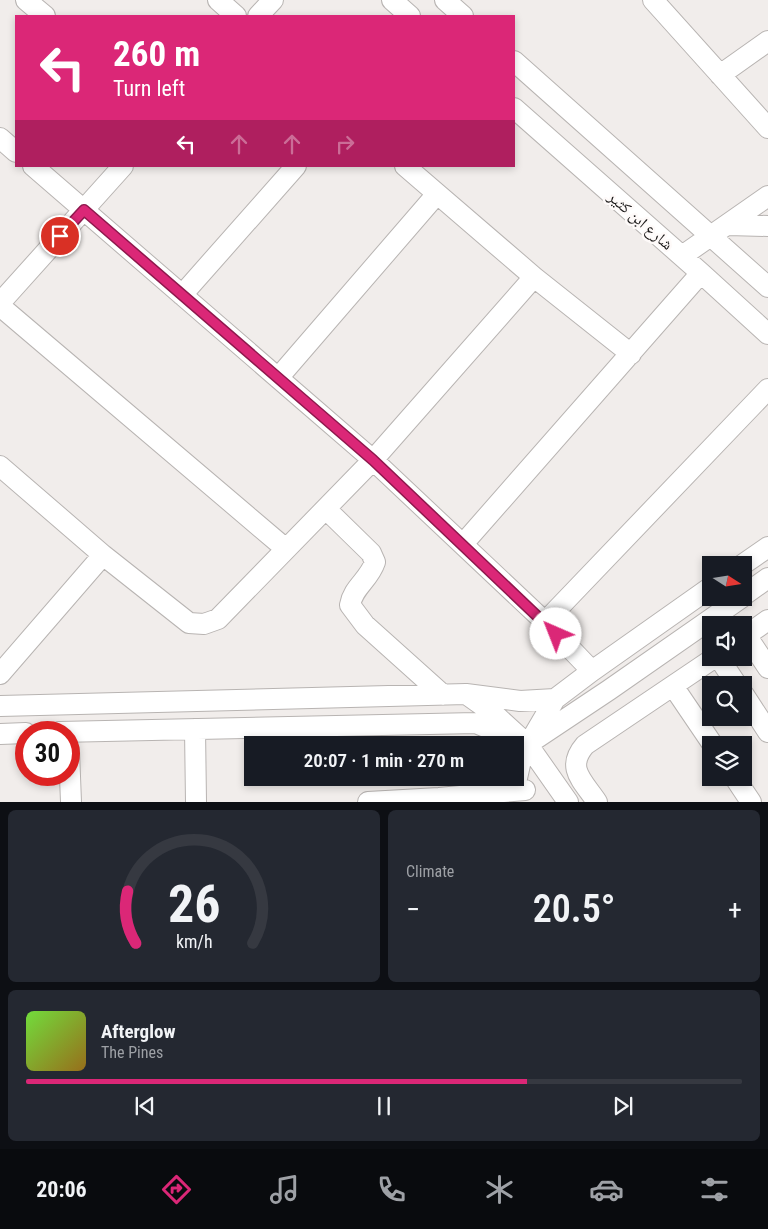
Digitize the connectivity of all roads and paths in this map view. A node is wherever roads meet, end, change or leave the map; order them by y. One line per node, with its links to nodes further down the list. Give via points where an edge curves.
1 (26, 0): 7 (street)
2 (218, 0): 8 (street)
3 (273, 0): 9 (street)
4 (392, 0): 10 (street)
5 (445, 0): 11 (street)
6 (653, 0): 14 (street)
7 (44, 15)
8 (235, 15)
9 (259, 15)
10 (409, 15)
11 (462, 15)
12 (768, 42): 14 (street)
13 (515, 62): 28 (street, شارع ابن كثير)
14 (720, 75): 16 (street)
15 (515, 109): 29 (street, شارع ابن كثير)
16 (768, 128)
17 (0, 138): 18 (street)
18 (15, 151)
19 (34, 167): 25 (street)
20 (122, 167): 25 (street)
21 (295, 167): 33 (street)
22 (405, 167): 23 (street)
23 (436, 195): 31 (street); 37 (street)
24 (768, 196): 26 (street)
25 (84, 210): 33 (street); 34 (street)
26 (728, 224): 27 (street); 28 (street)
27 (768, 226)
28 (711, 237): 29 (street); 32 (street, شارع ابن كثير)
29 (682, 256): 30 (street, شارع ابن كثير)
30 (701, 273): 35 (street, شارع ابن كثير); 36 (street)
31 (534, 277): 36 (street); 39 (street)
32 (768, 287)
33 (182, 295): 37 (street)
34 (0, 304): 44 (street)
35 (768, 334)
36 (631, 354): 42 (street)
37 (278, 378): 39 (street)
38 (768, 389): 53 (street)
39 (373, 460): 41 (street); 42 (street)
40 (3, 476): 45 (street)
41 (326, 509): 44 (street); 64 (street, via 371,553 375,562 372,572 352,595 350,606 365,625)
42 (463, 544): 53 (street)
43 (768, 546): 46 (street)
44 (286, 549): 45 (street, via 218,619 204,624 189,623)
45 (103, 555): 61 (street)
46 (752, 558)
47 (752, 567): 48 (street)
48 (767, 579): 49 (street)
49 (752, 589)
50 (702, 593): 59 (street)
51 (728, 606): 55 (street)
52 (768, 620): 54 (street)
53 (545, 622): 59 (street)
54 (752, 631)
55 (676, 643): 60 (street); 76 (street)
56 (752, 646): 58 (street)
57 (702, 666): 60 (street)
58 (768, 668)
59 (592, 670): 65 (street)
60 (695, 670): 62 (street)
61 (0, 674)
62 (673, 686): 75 (street); 86 (street, via 585,745 577,754 574,764 577,774)
63 (466, 694): 64 (street); 65 (street, via 520,701); 76 (street)
64 (443, 695): 66 (street)
65 (555, 699): 76 (street)
66 (0, 706)
67 (752, 707): 71 (street)
68 (476, 723): 69 (street); 74 (street); 76 (street)
69 (195, 730): 70 (street); 83 (street)
70 (80, 732)
71 (768, 732)
72 (15, 733): 73 (street)
73 (0, 734)
74 (485, 736)
75 (707, 736)
76 (528, 744): 77 (street); 85 (street)
77 (524, 753)
78 (70, 786): 82 (street)
79 (523, 786): 81 (street)
80 (740, 786): 87 (street)
81 (439, 800): 84 (street)
82 (71, 802)
83 (196, 802)
84 (368, 802)
85 (568, 802)
86 (597, 802)
87 (751, 802)

